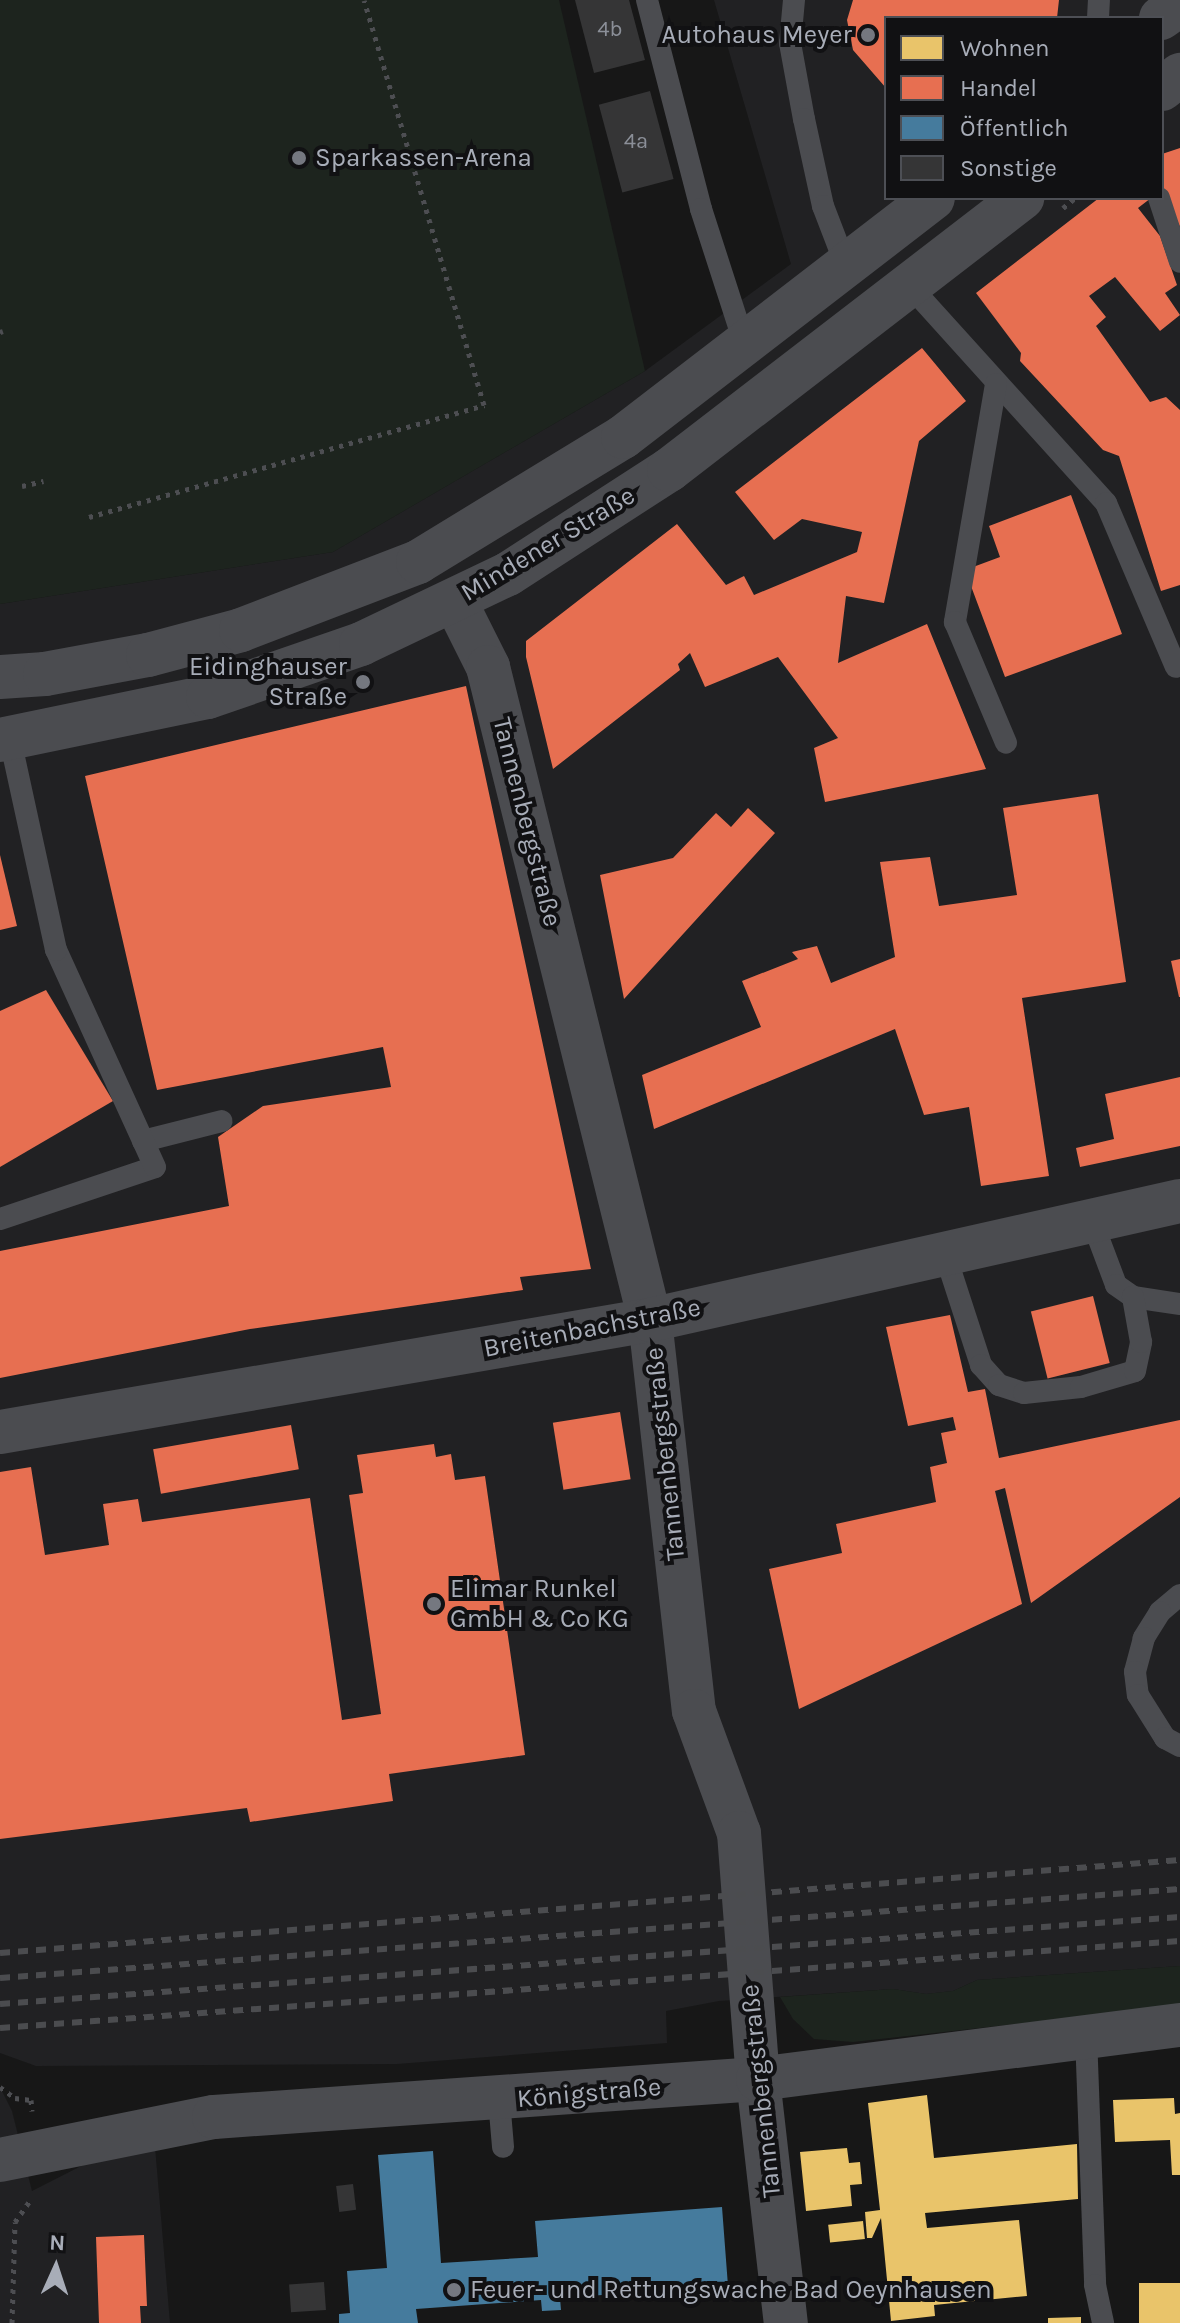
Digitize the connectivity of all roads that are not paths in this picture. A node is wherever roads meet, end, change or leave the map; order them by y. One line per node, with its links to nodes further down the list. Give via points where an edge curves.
1 (647, 0): 13 (lane, via 701,209)
2 (794, 0): 11 (lane, via 790,43 804,119 823,206)
3 (1180, 4): 4 (street)
4 (1164, 16)
5 (1180, 75): 6 (street)
6 (1164, 87)
7 (930, 200): 11 (street, Mindener Straße)
8 (1019, 200): 12 (street, Mindener Straße)
9 (1160, 200): 10 (lane)
10 (1180, 262)
11 (846, 266): 13 (street, Mindener Straße)
12 (909, 285): 14 (lane); 15 (street, Mindener Straße, via 669,470 557,544)
13 (745, 345): 17 (street, Mindener Straße, via 623,437 418,562 241,630 148,655)
14 (996, 384): 16 (lane, via 1106,503); 19 (lane, via 955,622)
15 (455, 601): 18 (street, Mindener Straße, via 361,644 208,697); 28 (street, Tannenbergstraße, via 488,667)
16 (1176, 667)
17 (0, 677)
18 (5, 740): 21 (lane, via 56,950)
19 (1006, 743)
20 (222, 1121): 21 (lane)
21 (143, 1141): 23 (lane, via 155,1167)
22 (1180, 1201): 24 (street, Breitenbachstraße)
23 (0, 1219)
24 (1092, 1221): 25 (street, Breitenbachstraße); 26 (lane, via 1116,1285)
25 (945, 1254): 26 (lane, via 981,1365 999,1385 1024,1393 1081,1387 1135,1371 1141,1342); 28 (street, Breitenbachstraße)
26 (1133, 1297): 27 (lane)
27 (1180, 1304)
28 (650, 1320): 29 (street, Breitenbachstraße); 34 (street, Tannenbergstraße, via 694,1711 711,1770 739,1833)
29 (0, 1432)
30 (1180, 1595): 31 (lane, via 1160,1612 1144,1638 1135,1672 1138,1695 1165,1738)
31 (1180, 1746)
32 (1180, 2025): 33 (street, Königstraße)
33 (1086, 2035): 34 (street, Königstraße); 39 (lane, via 1095,2285)
34 (758, 2079): 35 (street, Königstraße); 38 (street, Tannenbergstraße)
35 (499, 2100): 36 (lane); 37 (street, Königstraße, via 214,2117)
36 (503, 2147)
37 (0, 2160)
38 (786, 2323)
39 (1103, 2323)

